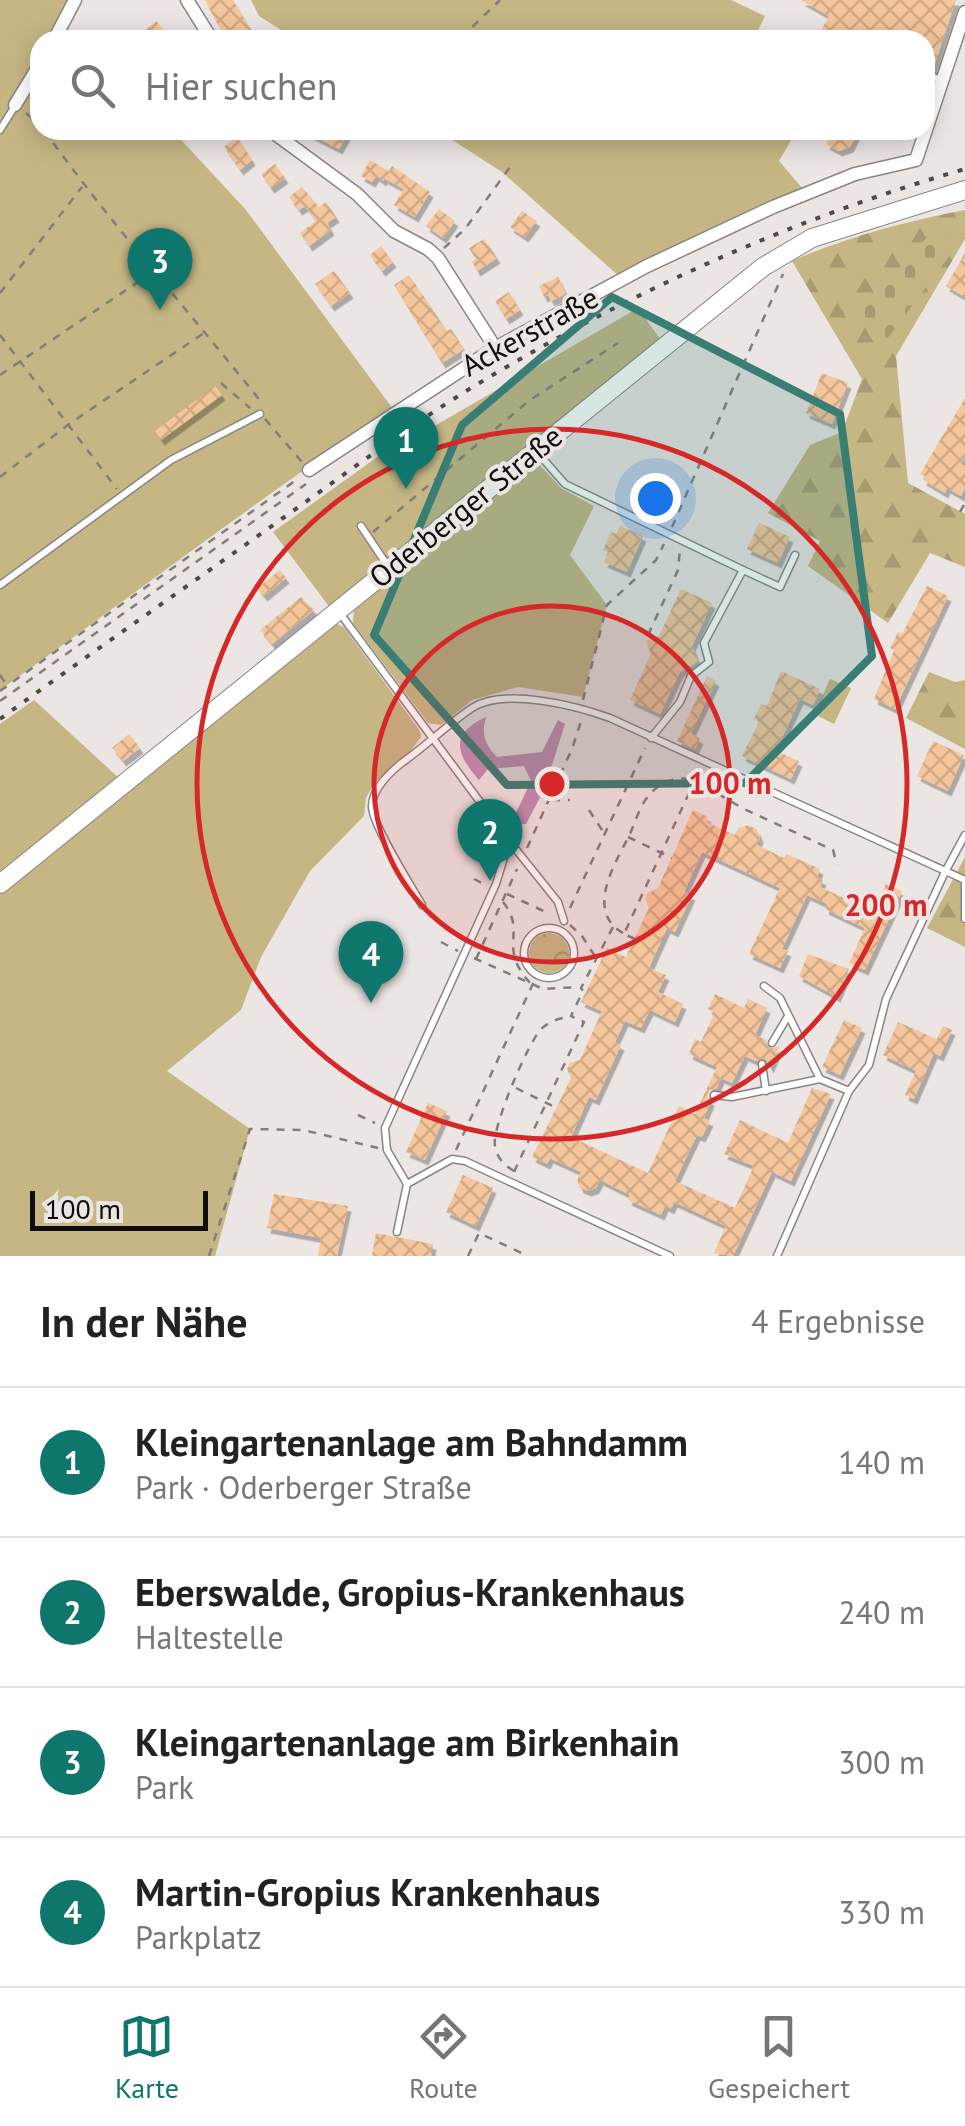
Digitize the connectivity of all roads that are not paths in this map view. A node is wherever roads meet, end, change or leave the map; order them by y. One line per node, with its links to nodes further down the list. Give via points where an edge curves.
1 (75, 0): 4 (street)
2 (187, 0): 5 (street)
3 (965, 12): 8 (street, Ackerstraße)
4 (59, 30)
5 (206, 30)
6 (935, 78): 8 (lane)
7 (30, 80): 10 (street)
8 (942, 82): 9 (street, Ackerstraße)
9 (935, 103)
10 (15, 105): 11 (lane)
11 (1, 125)
12 (284, 140): 15 (street, via 358,194 394,232 435,256)
13 (923, 140): 18 (street, Ackerstraße, via 916,160 855,174 773,207 495,348)
14 (965, 190): 17 (main road, Oderberger Straße, via 796,245)
15 (491, 341)
16 (260, 414): 23 (lane, via 171,460)
17 (536, 451): 21 (main road, Oderberger Straße); 22 (lane, via 565,484)
18 (308, 477)
19 (361, 526): 21 (lane)
20 (795, 555): 22 (lane, via 780,587)
21 (390, 569): 24 (main road, Oderberger Straße)
22 (742, 570): 25 (lane, via 704,644 709,662 691,676)
23 (0, 585)
24 (338, 611): 26 (lane); 30 (main road, Oderberger Straße)
25 (651, 738): 26 (lane, via 582,708 496,699 474,706); 29 (lane)
26 (433, 740): 28 (lane); 31 (lane, via 391,771 372,805)
27 (965, 836): 29 (lane)
28 (509, 841): 33 (lane, via 558,902); 43 (lane, via 386,1128 387,1150)
29 (944, 872): 32 (lane, via 965,880); 41 (lane, via 886,999 869,1065)
30 (0, 884)
31 (422, 905)
32 (965, 919)
33 (564, 921)
34 (538, 974): 34 (lane, via 556,976 572,961 572,945 559,930 540,930 526,942 526,960)
35 (764, 986): 36 (lane)
36 (788, 1015): 37 (lane); 39 (lane)
37 (772, 1043)
38 (762, 1064): 40 (lane)
39 (820, 1078): 40 (lane); 41 (lane)
40 (766, 1091): 42 (lane)
41 (849, 1091): 46 (lane)
42 (714, 1096)
43 (407, 1184): 44 (lane); 45 (lane, via 452,1159 465,1160)
44 (397, 1232)
45 (670, 1256)
46 (777, 1256)

